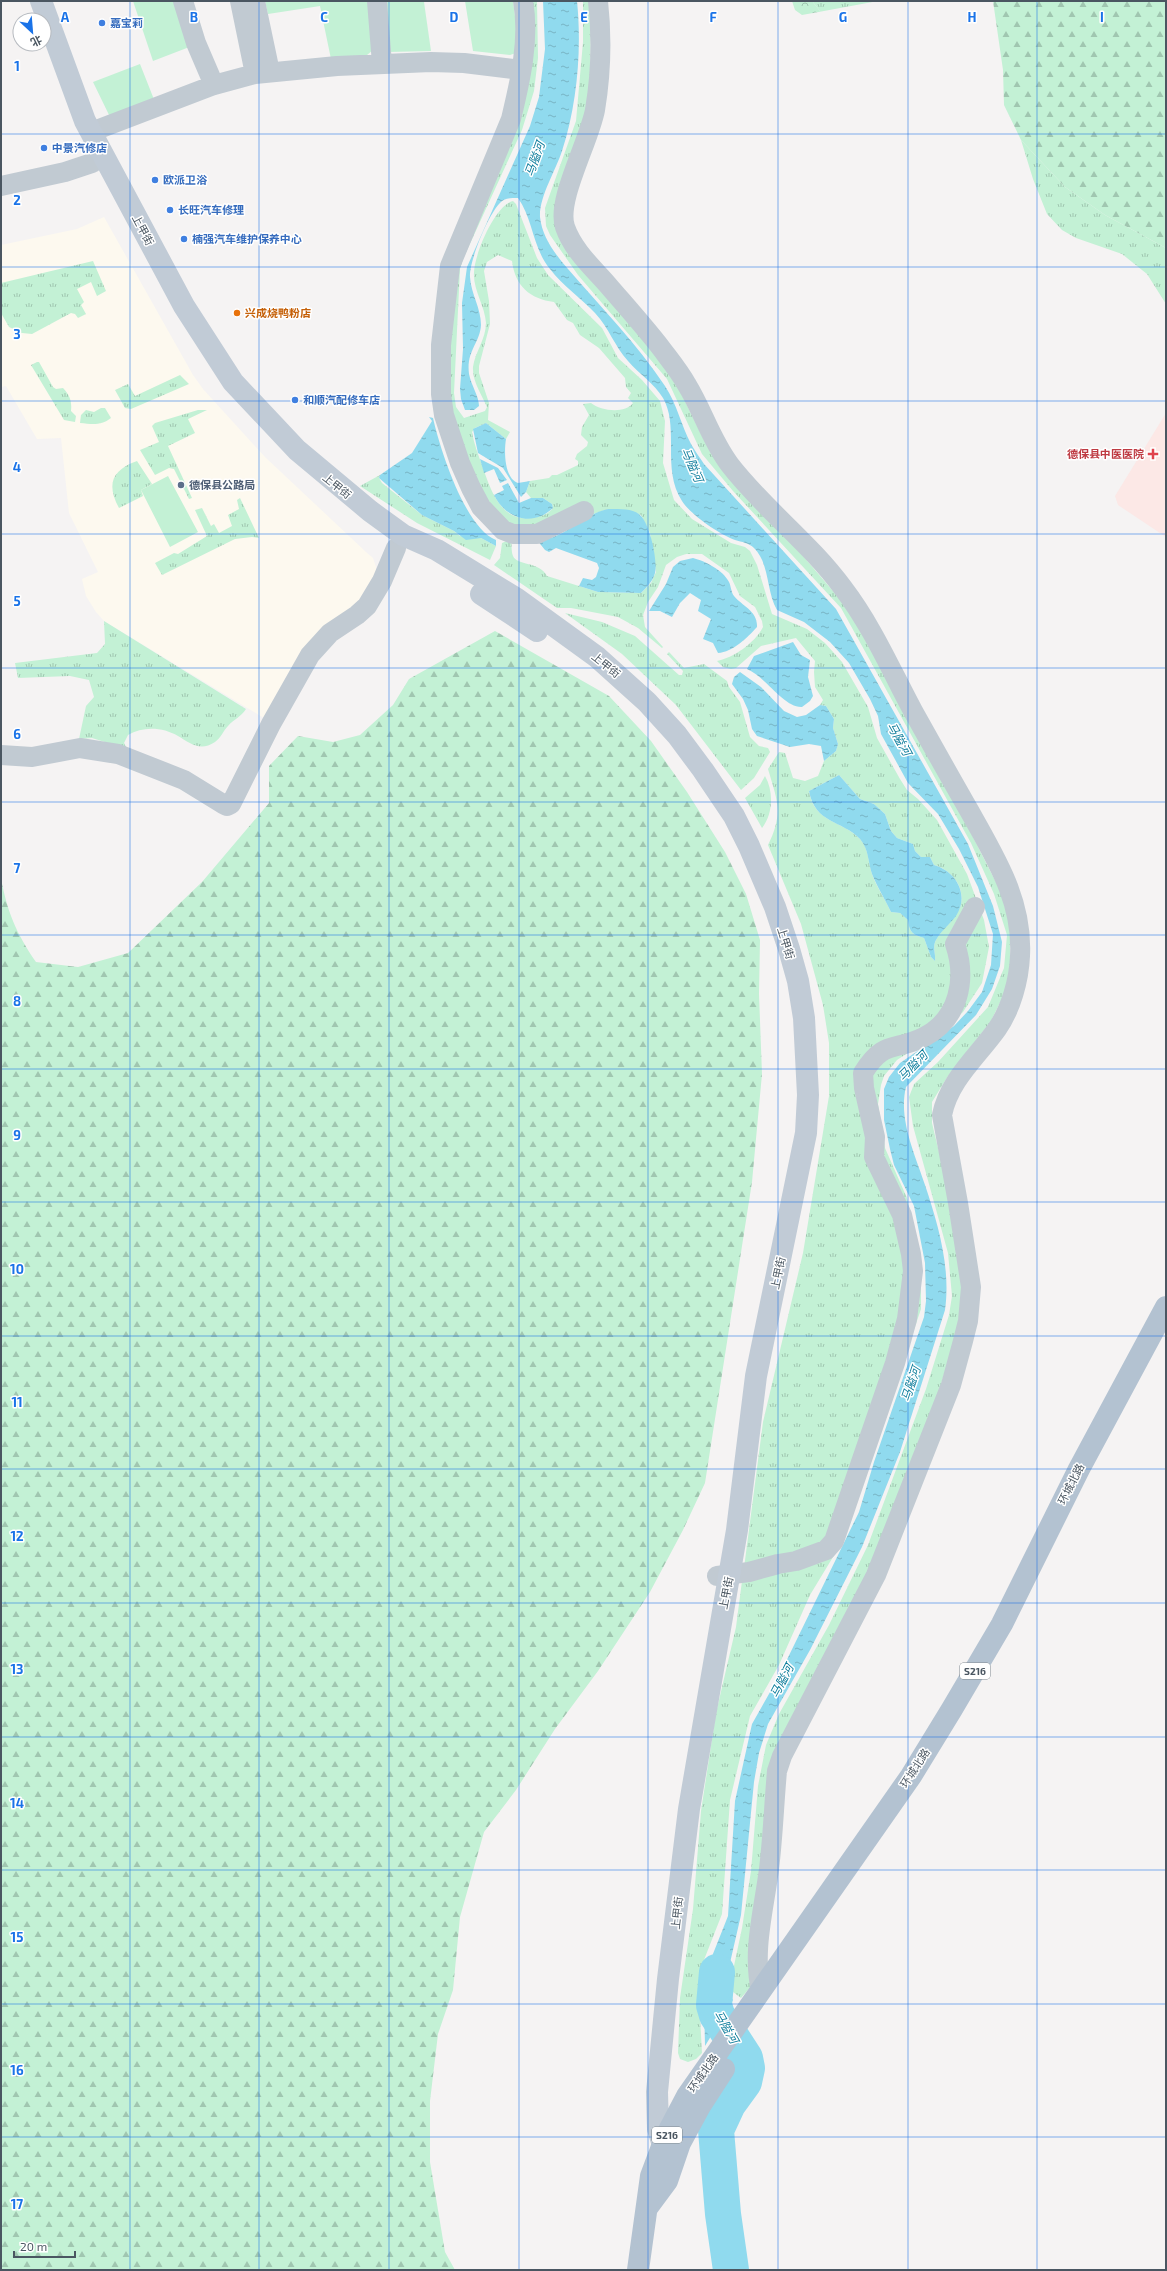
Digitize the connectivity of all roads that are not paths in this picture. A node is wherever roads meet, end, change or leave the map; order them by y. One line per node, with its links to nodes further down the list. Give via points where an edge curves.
1 (29, 1): 9 (street)
2 (41, 1): 15 (street, 上甲街)
3 (183, 1): 14 (street, via 196,44)
4 (240, 1): 13 (street)
5 (255, 1): 13 (street)
6 (376, 1): 11 (street)
7 (523, 1): 12 (street, via 525,28)
8 (598, 1): 25 (street, via 601,34 598,90 586,142 564,204 563,215 569,236 585,259 673,364 729,464 828,569 856,606 999,863 1016,910 1020,937 1017,978 1006,1011 998,1028 953,1086 945,1101 942,1115 970,1287 968,1321 951,1385 876,1575 782,1756 777,1771 757,1972)
9 (32, 12)
10 (45, 52): 16 (street, 上甲街)
11 (382, 64): 12 (street, via 464,63); 13 (street)
12 (521, 70): 18 (street, via 511,119 450,266 441,345 441,394 450,434 471,488 481,507 503,530 513,534 537,534)
13 (262, 73): 14 (street)
14 (214, 84): 15 (street)
15 (91, 132): 24 (street, 上甲街, via 184,306 232,382 319,471 370,512 403,535 437,550 517,599 598,657 624,680 677,735 734,816 752,852 775,907 798,981 804,1018 808,1095 806,1133 756,1376 737,1530)
16 (92, 163): 17 (street, via 65,172); 19 (street, 上甲街, via 171,313 221,390 253,424 330,496)
17 (1, 186)
18 (584, 511)
19 (396, 548): 20 (street, via 382,581 367,606 330,633 310,655 227,806 184,780 118,754 80,748 32,757); 24 (street, 上甲街, via 443,571 512,614 588,665 638,708 723,821 765,911 783,975 792,1020 798,1102 785,1190 746,1374 726,1529)
20 (1, 755)
21 (975, 907): 24 (street, via 956,944 961,960 961,979 951,1013 924,1037 878,1052 863,1073 875,1137 874,1156 902,1215 913,1271 907,1319 895,1363 834,1541 826,1550 814,1555)
22 (1166, 1308): 25 (main road, 环城北路 / S216, via 1079,1469 979,1665 911,1776)
23 (1166, 1332): 26 (main road, 环城北路 / S216, via 1092,1468 990,1672 967,1711 922,1783)
24 (723, 1576): 27 (street, 上甲街, via 689,1809 668,1979 656,2112)
25 (761, 1991): 26 (main road, 环城北路 / S216)
26 (750, 2015): 27 (main road, 环城北路 / S216, via 714,2070 687,2096)
27 (666, 2160): 28 (main road, 环城北路 / S216, via 667,2181 645,2212)
28 (638, 2270)

